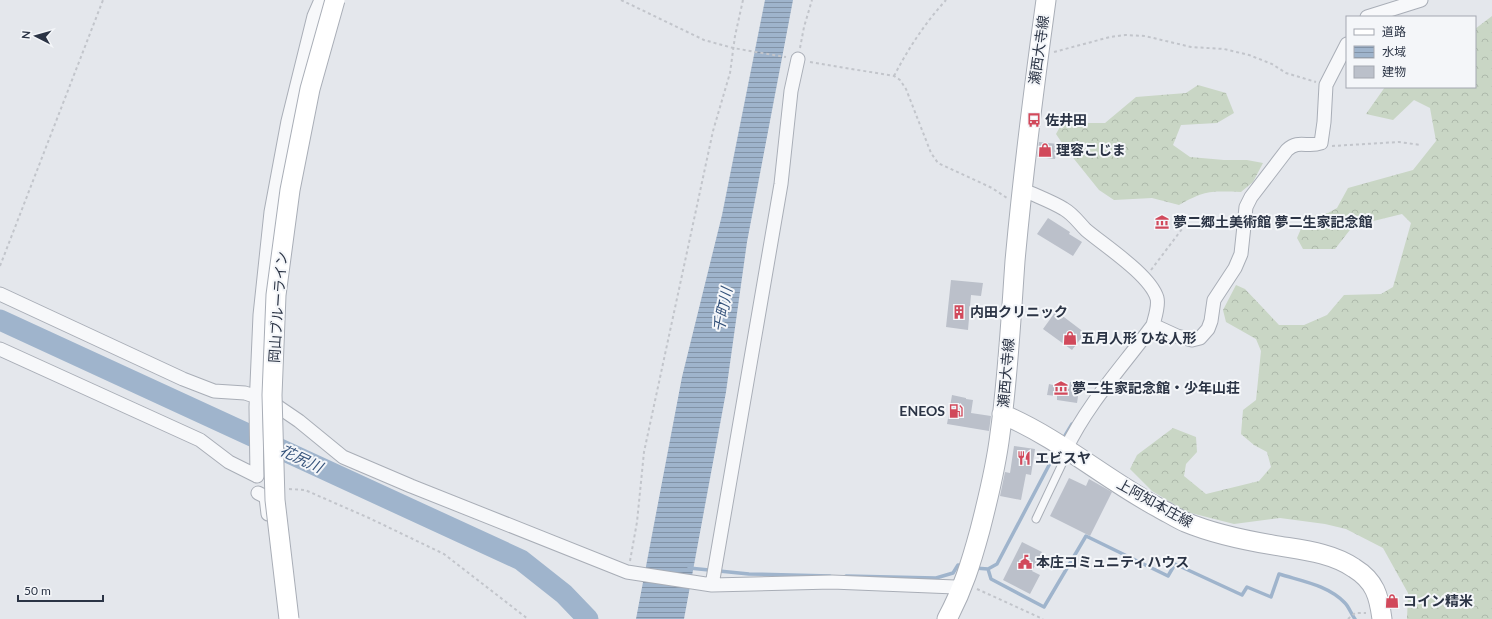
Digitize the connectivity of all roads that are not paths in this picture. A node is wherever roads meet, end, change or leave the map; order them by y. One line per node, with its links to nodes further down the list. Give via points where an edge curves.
1 (321, 0): 12 (street, via 314,16 288,121 270,212 260,315)
2 (335, 0): 20 (main road, 岡山ブルーライン, bridge, via 310,89 291,182 276,295 272,395 275,500)
3 (1046, 0): 8 (main road, 瀬西大寺線)
4 (1421, 0): 5 (street)
5 (1370, 16)
6 (1346, 46): 10 (street, via 1326,85 1321,143 1314,146 1293,145 1251,197 1246,207 1241,254 1214,300 1208,329 1200,338 1192,340)
7 (793, 58): 18 (street, via 781,184)
8 (1021, 197): 10 (street, via 1065,209 1144,279 1157,299); 13 (main road, 瀬西大寺線)
9 (0, 294): 12 (street, via 183,379 214,391 245,393)
10 (1153, 325): 14 (street)
11 (0, 349): 12 (street, via 200,440 229,462 257,476)
12 (257, 402): 18 (street, via 277,406 300,421 343,457 411,486 632,573)
13 (1002, 414): 14 (main road, 上阿知本庄線); 17 (main road, 瀬西大寺線, via 987,505)
14 (1062, 446): 16 (lane, via 1063,462); 22 (main road, 上阿知本庄線, via 1141,498 1184,521 1232,537 1320,553 1354,567 1374,586 1379,598)
15 (258, 493): 19 (street, via 266,497)
16 (1036, 519)
17 (965, 582): 18 (street, via 955,587 832,582); 21 (main road, 瀬西大寺線)
18 (712, 585)
19 (282, 619)
20 (289, 619)
21 (948, 619)
22 (1382, 619)

